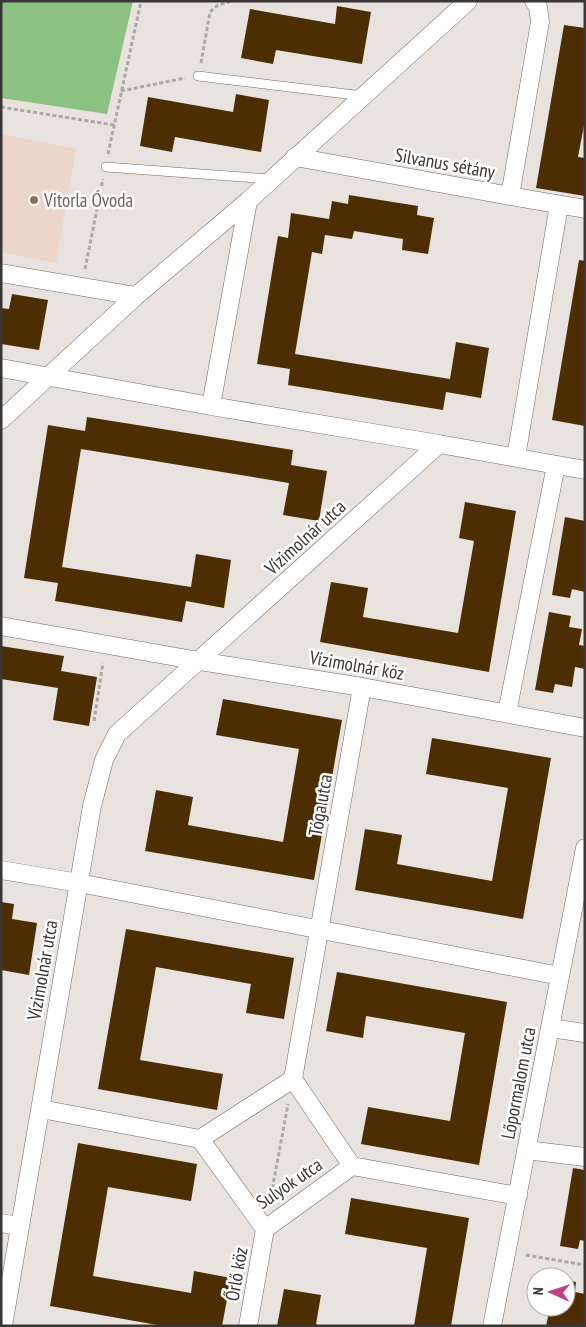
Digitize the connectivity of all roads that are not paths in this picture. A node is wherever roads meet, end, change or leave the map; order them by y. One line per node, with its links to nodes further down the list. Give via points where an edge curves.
1 (463, 1): 3 (lane)
2 (534, 1): 9 (street, Silvanus sétány, via 540,22)
3 (468, 2): 5 (street)
4 (198, 76): 5 (lane)
5 (363, 96): 6 (street)
6 (296, 157): 8 (street); 9 (street, Silvanus sétány)
7 (106, 167): 8 (lane)
8 (272, 179): 10 (street)
9 (510, 196): 11 (street)
10 (248, 201): 14 (street); 17 (street)
11 (559, 204): 12 (street); 20 (street)
12 (585, 209)
13 (1, 273): 14 (street)
14 (136, 296): 16 (street)
15 (1, 368): 16 (street)
16 (48, 376): 17 (street); 18 (street)
17 (211, 406): 19 (street)
18 (1, 420)
19 (439, 444): 20 (street); 24 (street, Vízimolnár utca)
20 (516, 458): 21 (street)
21 (556, 464): 22 (street); 26 (street)
22 (585, 470)
23 (1, 626): 24 (street)
24 (199, 661): 25 (street, Vízimolnár köz); 30 (street, Vízimolnár utca, via 117,734 104,760 92,806)
25 (362, 687): 26 (street, Vízimolnár köz); 31 (street, Tóga utca)
26 (508, 713): 27 (street, Vízimolnár köz)
27 (585, 728)
28 (585, 848): 32 (street, Lőpormalom utca)
29 (1, 870): 30 (street)
30 (79, 883): 31 (street); 36 (street, Vízimolnár utca)
31 (320, 930): 32 (street); 35 (street, Tóga utca)
32 (560, 976): 33 (street, Lőpormalom utca)
33 (550, 1028): 34 (street); 38 (street, Lőpormalom utca)
34 (585, 1034)
35 (293, 1080): 37 (street); 40 (street, Sulyok utca)
36 (41, 1109): 37 (street); 43 (street, Vízimolnár utca)
37 (200, 1139): 44 (street, Sulyok utca)
38 (526, 1150): 39 (street); 41 (street, Lőpormalom utca)
39 (585, 1157)
40 (352, 1166): 41 (street, Sulyok utca); 44 (street, Sulyok utca)
41 (518, 1196): 47 (street, Lőpormalom utca)
42 (1, 1223): 43 (street)
43 (19, 1226): 45 (street, Vízimolnár utca)
44 (265, 1229): 46 (street, Őrlő köz)
45 (7, 1325)
46 (248, 1326)
47 (492, 1326)

